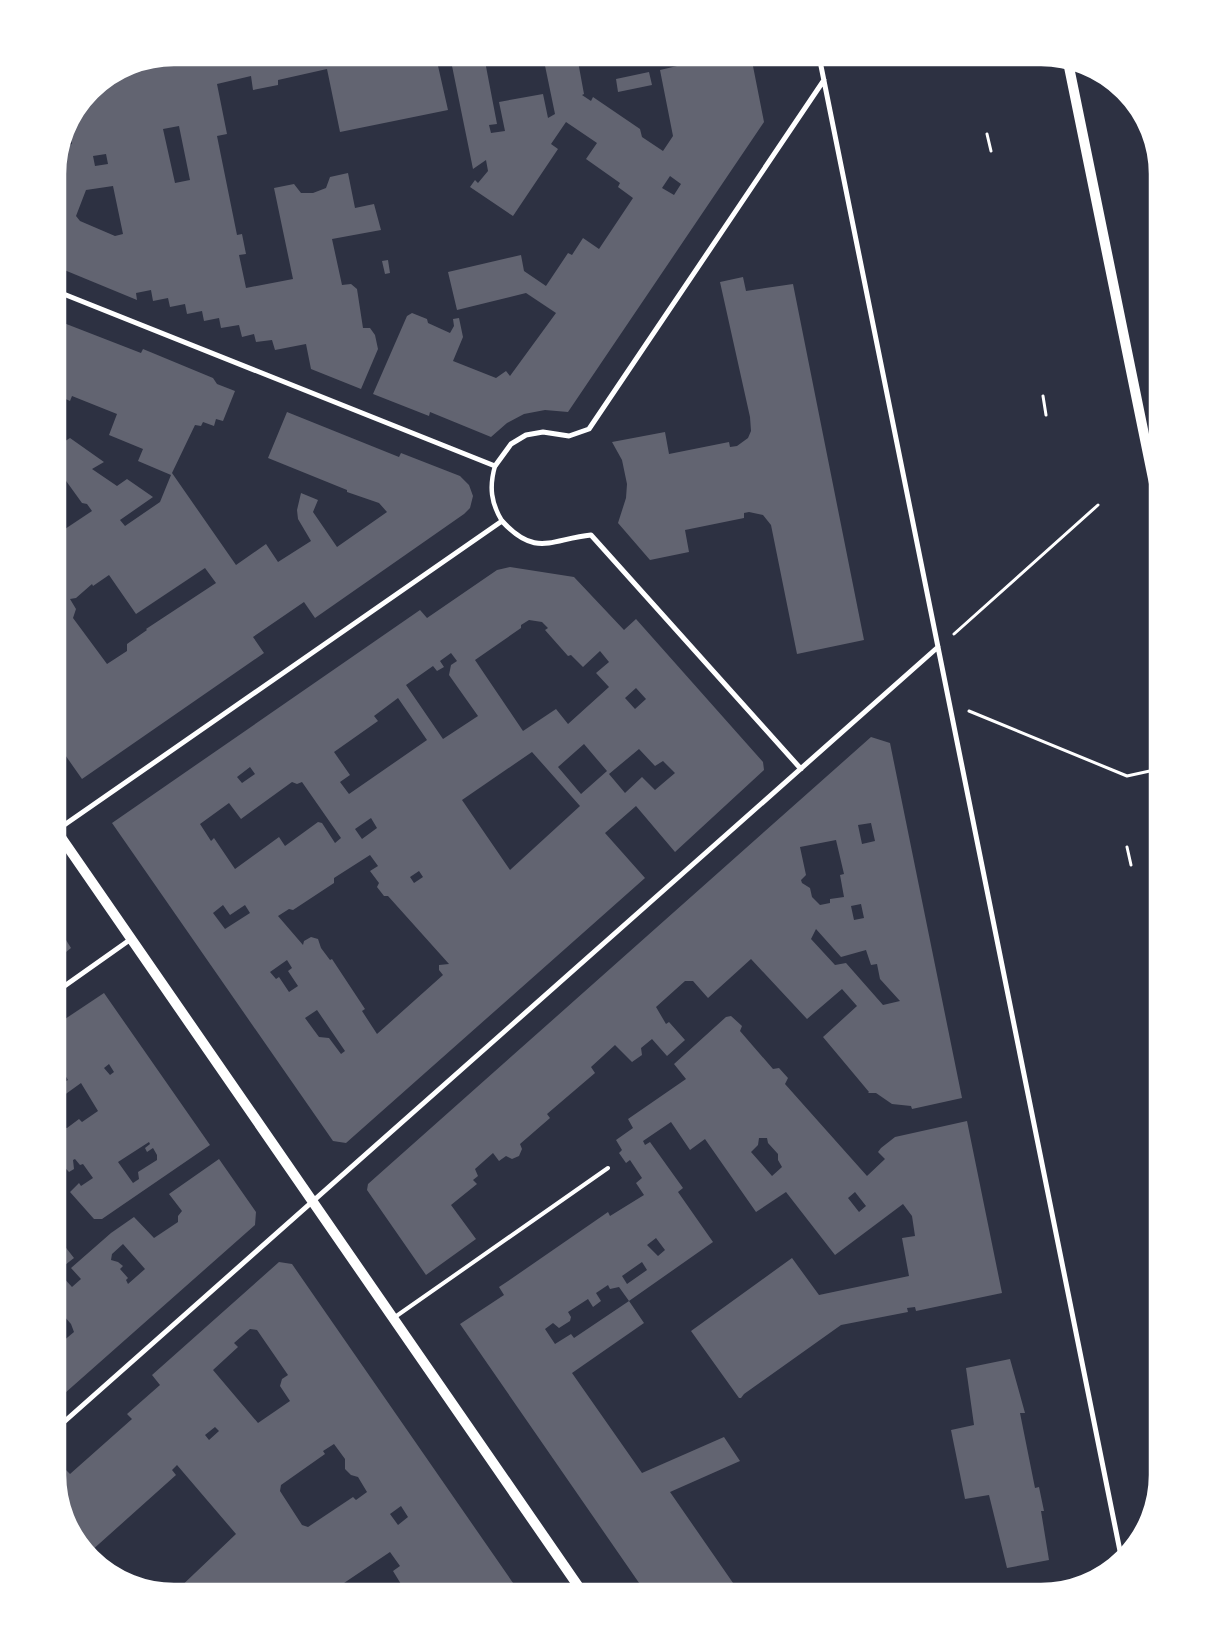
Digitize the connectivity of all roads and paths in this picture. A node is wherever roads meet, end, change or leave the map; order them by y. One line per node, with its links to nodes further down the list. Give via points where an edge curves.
1 (821, 65): 3 (street)
2 (1069, 69): 9 (main road)
3 (824, 80): 10 (street, via 589,429 569,436 543,432 526,435 511,444); 13 (street)
4 (987, 134): 5 (path)
5 (991, 151)
6 (65, 295): 10 (street)
7 (1043, 396): 8 (path)
8 (1046, 415)
9 (1150, 464)
10 (495, 466): 12 (street, via 491,495)
11 (1098, 505): 13 (path)
12 (502, 522): 15 (street, via 512,533 540,544 592,535); 17 (street)
13 (938, 647): 14 (street); 15 (street)
14 (950, 703): 16 (path, via 1127,776); 27 (street)
15 (801, 769): 24 (street)
16 (1150, 772)
17 (65, 824)
18 (65, 842): 21 (main road)
19 (1127, 847): 20 (path)
20 (1131, 865)
21 (132, 939): 22 (street); 24 (main road)
22 (65, 986)
23 (608, 1168): 25 (lane)
24 (312, 1201): 25 (main road); 26 (street, via 278,1235)
25 (393, 1318): 28 (main road)
26 (65, 1421)
27 (1120, 1550)
28 (577, 1584)

